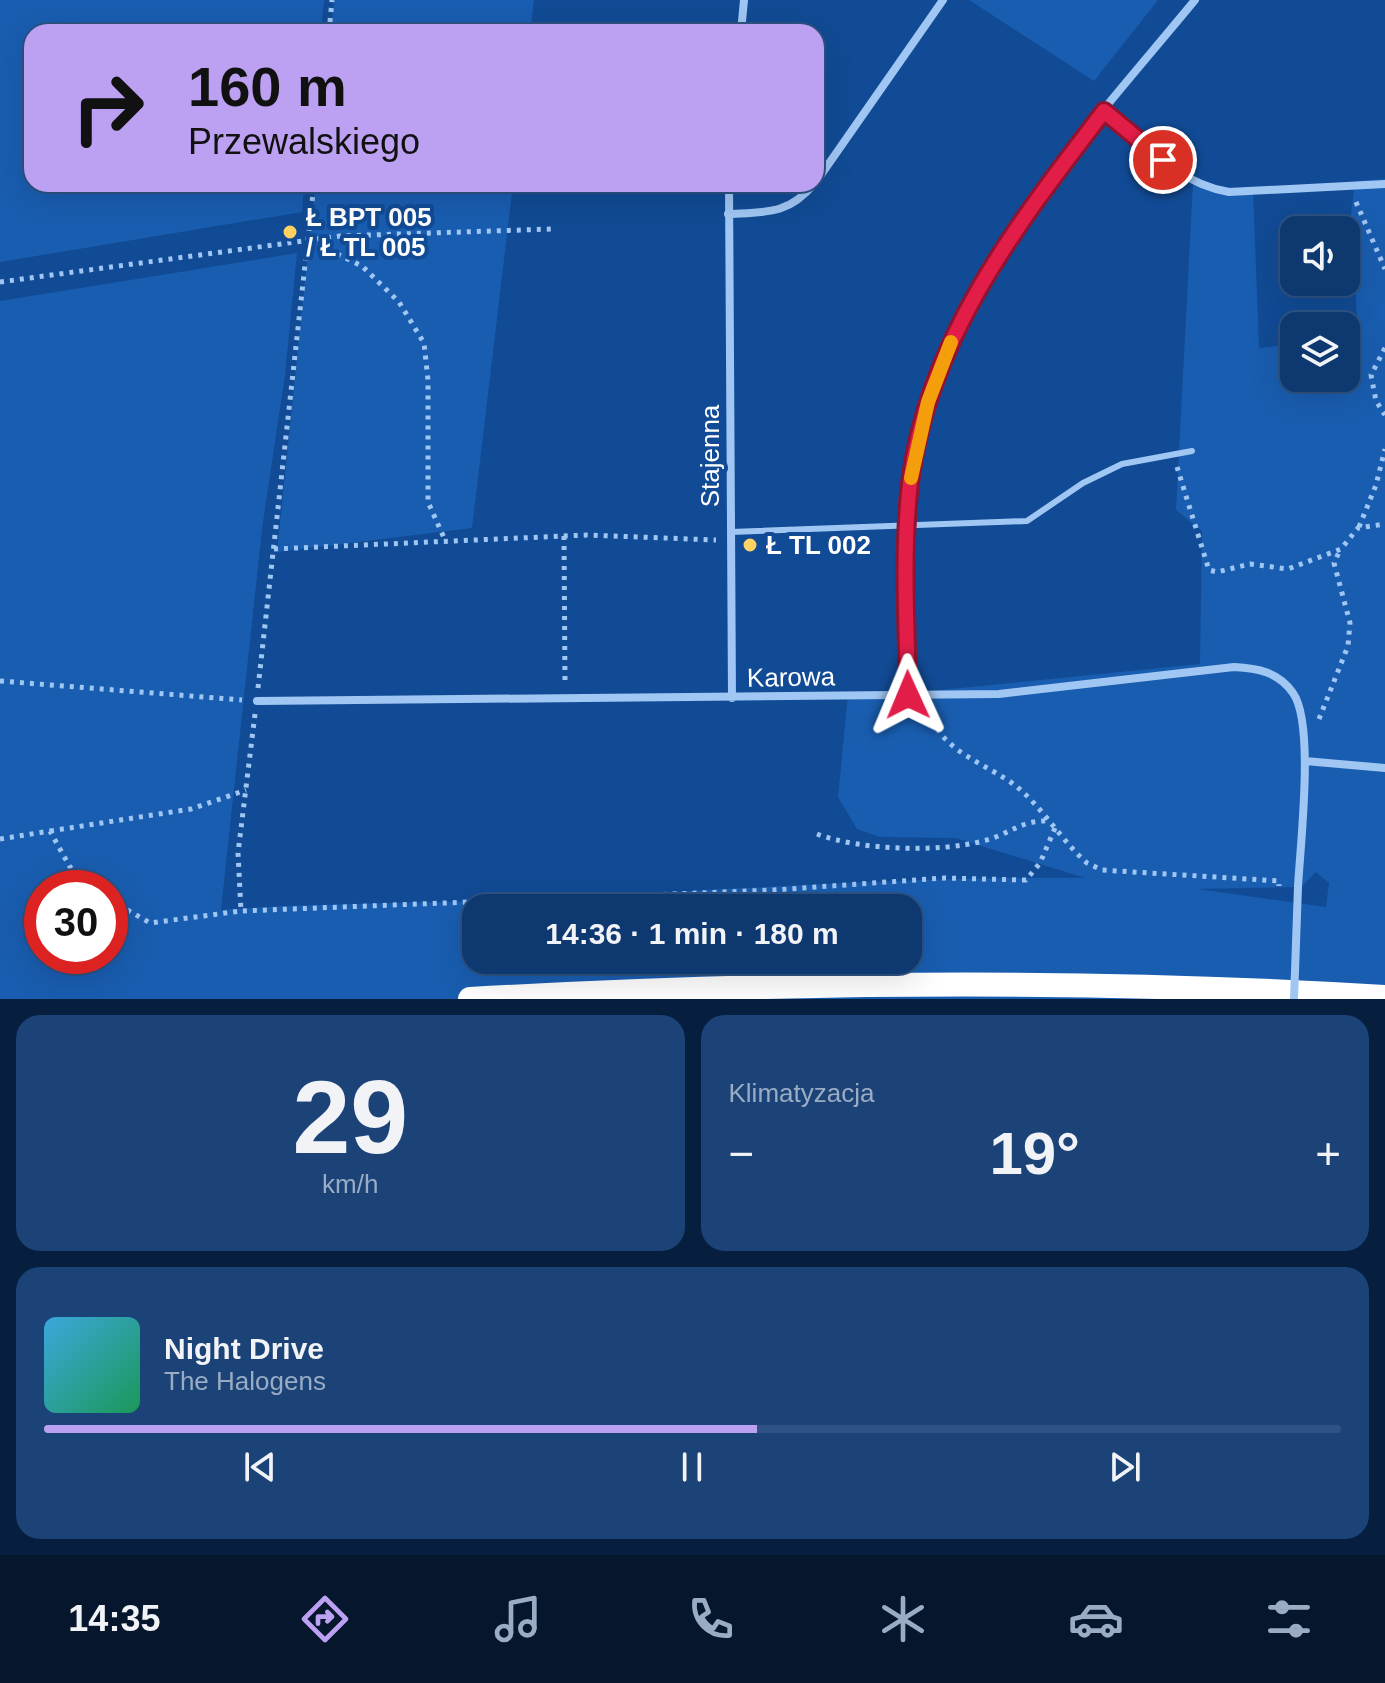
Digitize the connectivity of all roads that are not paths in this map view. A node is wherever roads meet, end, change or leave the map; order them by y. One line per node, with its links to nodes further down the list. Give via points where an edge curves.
1 (744, 0): 4 (street)
2 (943, 0): 6 (street)
3 (1195, 0): 5 (street)
4 (742, 24)
5 (1104, 111): 7 (street, via 1186,178 1206,188 1229,192); 12 (street, via 1001,251 946,352 917,442)
6 (824, 170)
7 (1385, 184)
8 (729, 192): 10 (street, Stajenna)
9 (807, 192): 10 (street, via 785,208)
10 (728, 214): 13 (street, Stajenna)
11 (1192, 451): 12 (lane, via 1122,464 1027,521)
12 (906, 528): 13 (lane); 14 (street)
13 (731, 536): 15 (street, Stajenna)
14 (908, 695): 15 (street, Karowa); 17 (street, Karowa, via 999,694 1259,668 1294,693)
15 (732, 698): 16 (street, Karowa)
16 (257, 701)
17 (1305, 761): 18 (street); 21 (street, Karowa, bridge)
18 (1385, 768)
19 (1385, 997): 20 (highway, via 1077,986 900,986)
20 (470, 999)
21 (1294, 999)

